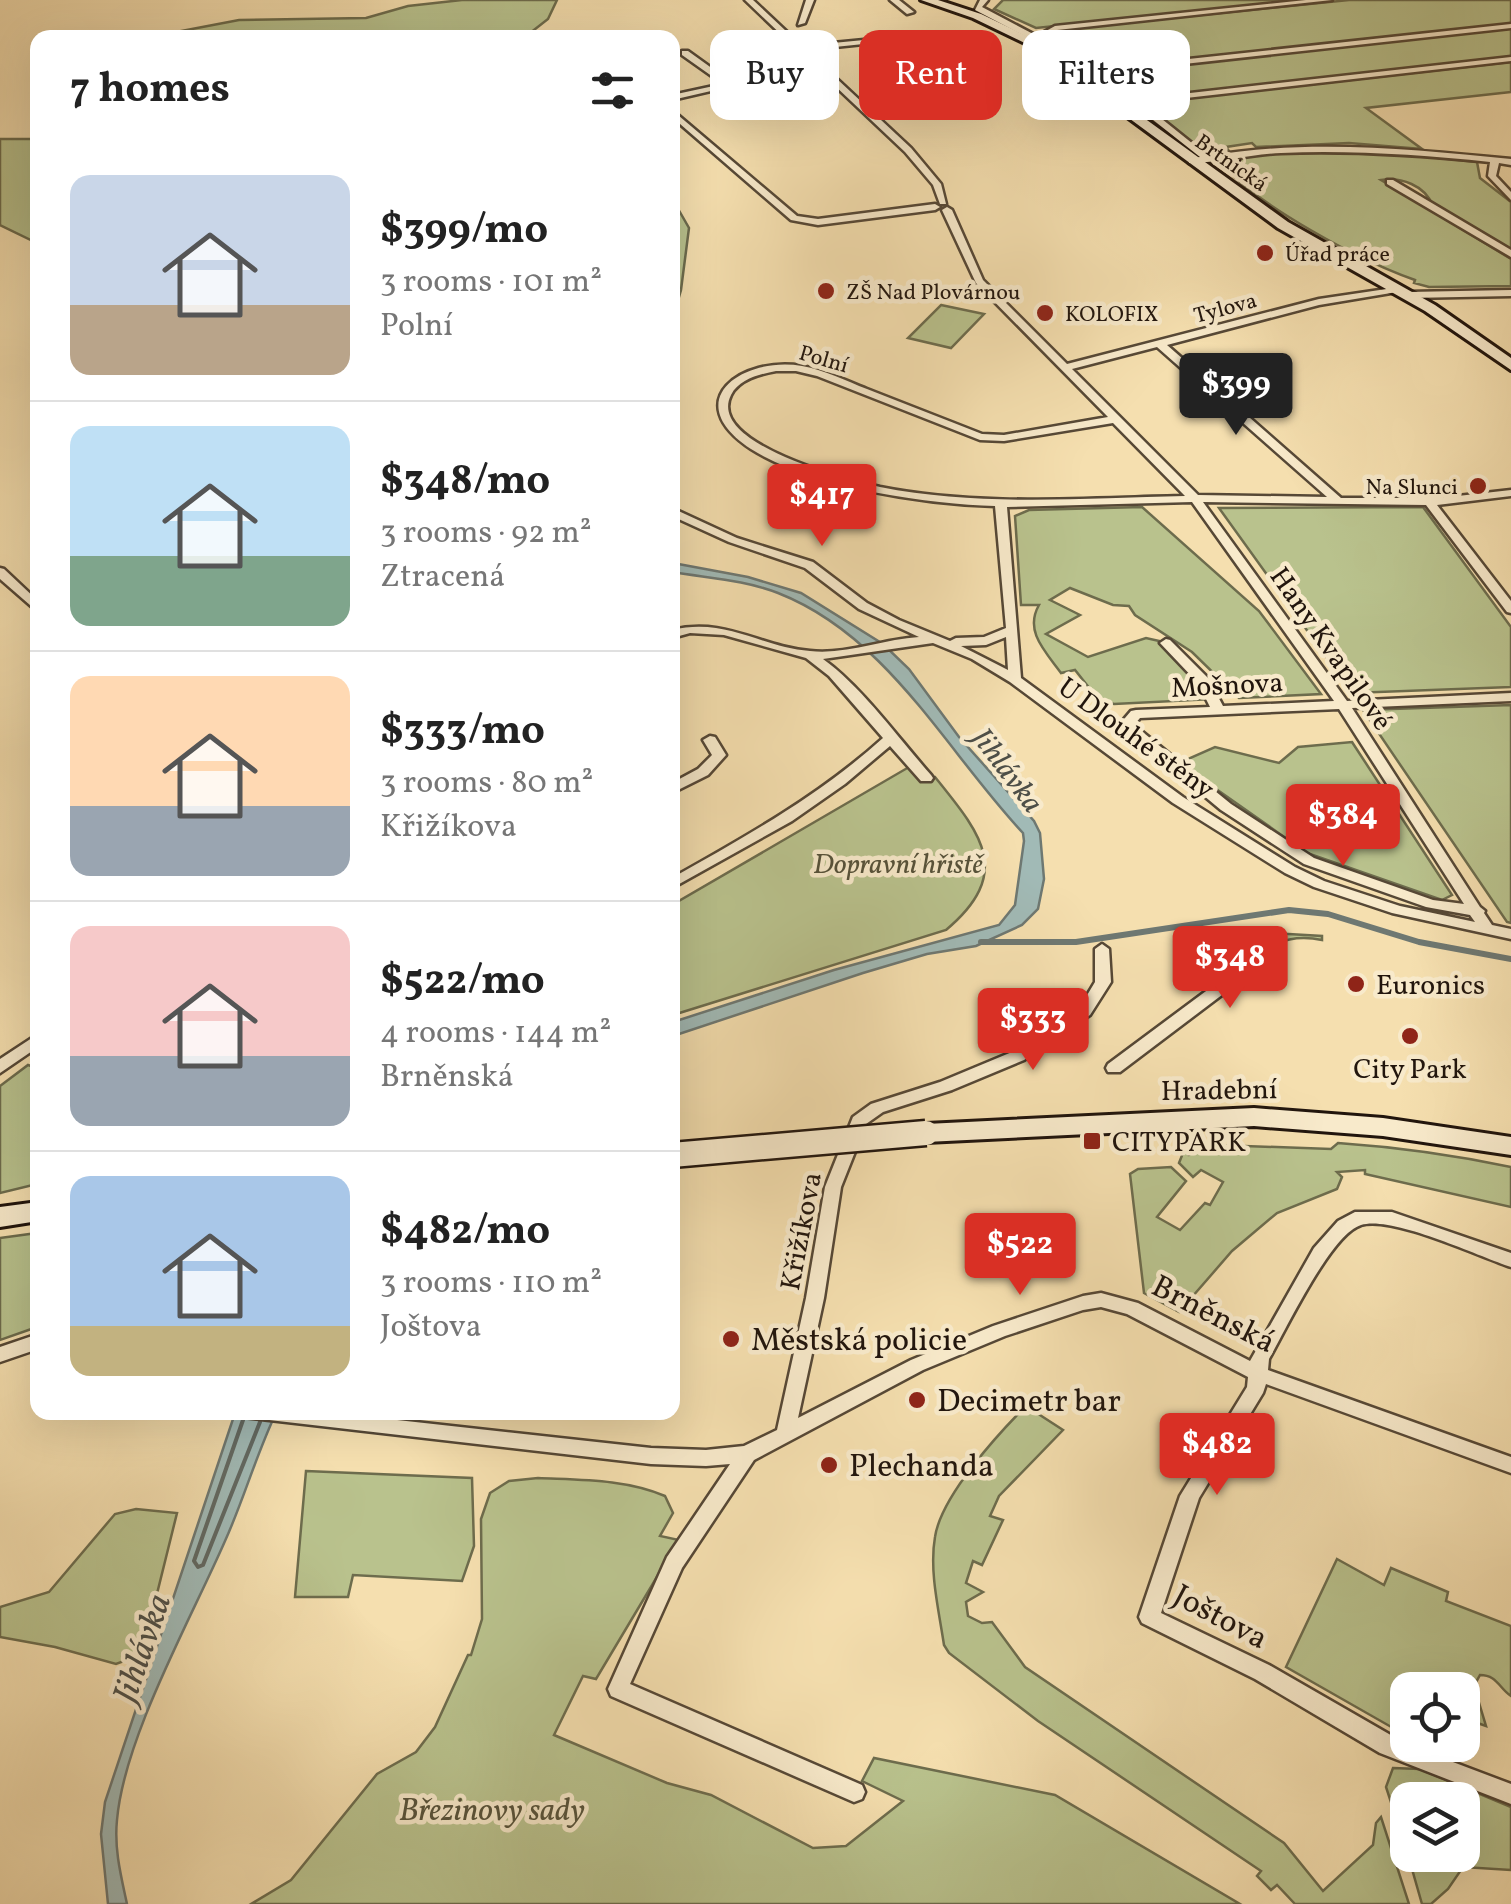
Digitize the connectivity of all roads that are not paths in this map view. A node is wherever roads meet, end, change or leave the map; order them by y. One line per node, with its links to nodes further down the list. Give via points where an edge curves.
1 (749, 0): 10 (street)
2 (810, 0): 8 (street)
3 (894, 0): 7 (street)
4 (928, 0): 13 (main road, Brtnická)
5 (984, 0): 11 (street, via 977,6 981,11)
6 (1328, 0): 12 (street)
7 (910, 12)
8 (801, 23)
9 (1511, 26): 16 (street, Brtnická)
10 (782, 30)
11 (1023, 30)
12 (1052, 30)
13 (1022, 38)
14 (685, 53): 17 (street)
15 (1511, 59): 20 (street)
16 (1190, 61)
17 (710, 70)
18 (839, 85): 30 (street, via 937,184)
19 (710, 89): 21 (street)
20 (1190, 95)
21 (680, 96)
22 (680, 119): 30 (street, via 789,216 818,222)
23 (1143, 120): 25 (main road, Brtnická)
24 (1153, 120): 25 (street, Brtnická)
25 (1199, 160): 26 (street, via 1252,150 1368,147); 32 (main road, Brtnická, via 1284,225)
26 (1495, 160): 27 (street); 29 (street, via 1492,176)
27 (1511, 162)
28 (1390, 182): 31 (street)
29 (1511, 196)
30 (941, 206): 36 (street, via 980,281)
31 (1511, 254)
32 (1403, 292): 33 (street, Tylova); 34 (street, Tylova, via 1319,302); 35 (main road, Brtnická)
33 (1511, 293)
34 (1160, 344): 36 (street, Tylova); 40 (street)
35 (1511, 365)
36 (1064, 368): 37 (street)
37 (1115, 419): 39 (street); 42 (street, Polní, via 980,437 798,368 758,371 723,393 722,412 732,428 779,458 906,498)
38 (1511, 493): 41 (street, Polní)
39 (1196, 500): 40 (street, Polní); 42 (street, Polní); 54 (street, Hany Kvapilové)
40 (1338, 501): 41 (street, Polní)
41 (1431, 504): 46 (street)
42 (1002, 505): 47 (street)
43 (680, 515): 49 (street, U Dlouhé stěny, via 808,565 895,624)
44 (0, 572): 45 (street)
45 (30, 600)
46 (1511, 609)
47 (1012, 630): 49 (street, U Dlouhé stěny, via 986,641); 52 (street, U Dlouhé stěny)
48 (680, 632): 51 (street, via 696,628)
49 (944, 641): 51 (street, U Dlouhé stěny); 52 (street, U Dlouhé stěny)
50 (1166, 643): 55 (street, via 1203,680)
51 (812, 656): 57 (street)
52 (1016, 679): 63 (street, U Dlouhé stěny, via 1178,800 1290,870 1397,910)
53 (1511, 696): 54 (street, Mošnova)
54 (1343, 704): 55 (street, Mošnova); 62 (street, Hany Kvapilové)
55 (1218, 709): 56 (street, Mošnova)
56 (1128, 720): 62 (street, U Dlouhé stěny, via 1133,734 1226,807 1309,860 1431,904)
57 (892, 738): 59 (street); 61 (street, via 826,795)
58 (710, 740): 60 (street, via 719,755 713,765)
59 (926, 778)
60 (680, 784)
61 (680, 879)
62 (1478, 911): 63 (street, Hany Kvapilové)
63 (1487, 929): 64 (street, U Dlouhé stěny)
64 (1511, 934)
65 (1102, 949): 79 (street, Křižíkova, via 1103,982 1085,1011 1018,1056 877,1108 859,1121 833,1187)
66 (1242, 972): 69 (street)
67 (30, 1054): 68 (street)
68 (0, 1068)
69 (1114, 1068)
70 (1511, 1146): 71 (main road, Hradební, bridge, via 1254,1116)
71 (680, 1153)
72 (30, 1212): 73 (main road)
73 (0, 1217)
74 (1511, 1260): 77 (street, via 1376,1216 1361,1218 1344,1226 1320,1254 1260,1358)
75 (30, 1344): 76 (street)
76 (0, 1355)
77 (1259, 1374): 79 (street, Brněnská, via 1132,1308 1096,1301 918,1365); 81 (street, Brněnská); 83 (street, Joštova, via 1190,1496 1148,1617 1262,1672 1388,1746)
78 (320, 1420): 80 (street, Brněnská, via 590,1451)
79 (785, 1434): 80 (street, Brněnská)
80 (748, 1454): 82 (street, via 674,1563 618,1689)
81 (1511, 1465)
82 (854, 1792)
83 (1511, 1794)

